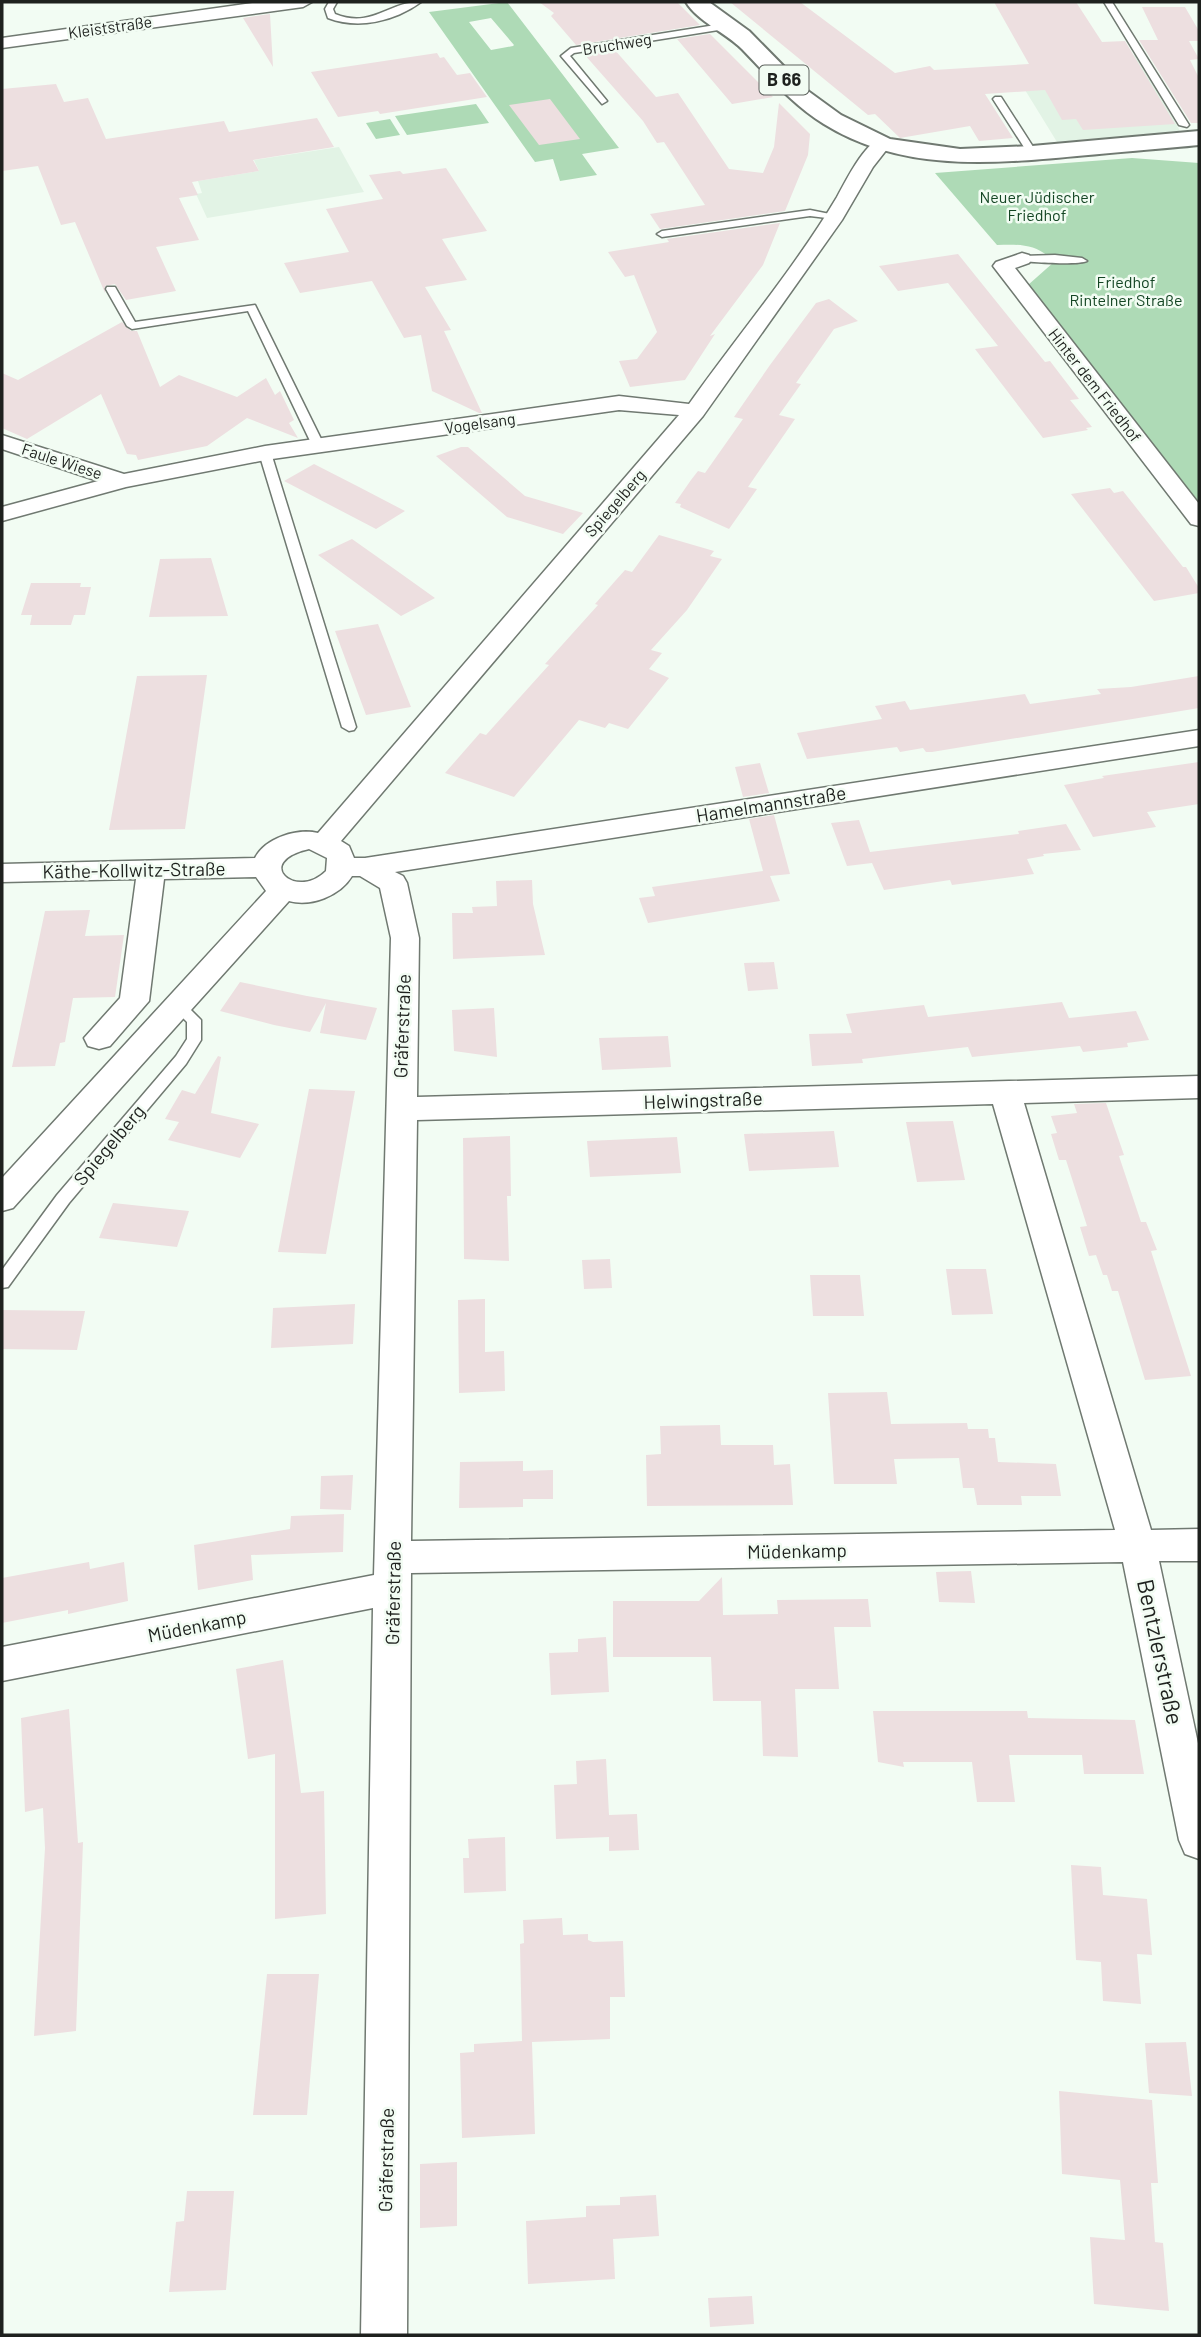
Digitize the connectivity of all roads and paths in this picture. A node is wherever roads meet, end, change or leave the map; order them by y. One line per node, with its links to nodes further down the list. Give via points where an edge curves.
1 (303, 2): 6 (street, Kleiststraße)
2 (333, 2): 3 (lane, via 331,16 354,23 379,19)
3 (417, 2)
4 (696, 2): 7 (main road, B 66)
5 (1108, 2): 11 (lane)
6 (211, 7): 8 (street, Kleiststraße)
7 (728, 26): 10 (lane, Bruchweg, via 571,51 565,56); 12 (main road, B 66, via 800,96 833,120)
8 (2, 43)
9 (998, 99): 13 (lane)
10 (601, 101)
11 (1192, 132): 13 (main road, B 66)
12 (882, 145): 13 (main road, B 66, via 944,156); 14 (street, Spiegelberg)
13 (1032, 153)
14 (835, 216): 15 (lane, via 810,213); 19 (street, Spiegelberg)
15 (662, 234)
16 (1022, 259): 17 (lane); 25 (street, Hinter dem Friedhof, via 1003,266)
17 (1082, 261)
18 (111, 289): 21 (lane, via 132,326 251,307)
19 (695, 411): 21 (street, Vogelsang, via 619,403); 28 (street, Spiegelberg)
20 (2, 442): 23 (street, Faule Wiese)
21 (318, 445): 22 (street, Vogelsang)
22 (265, 453): 23 (street, Vogelsang); 26 (lane)
23 (123, 481): 24 (street, Vogelsang)
24 (2, 514)
25 (1199, 519)
26 (349, 727)
27 (1199, 738): 29 (street, Hamelmannstraße)
28 (324, 843): 29 (street, Gräferstraße); 32 (street, Spiegelberg, via 302,841 281,847 271,855)
29 (354, 867): 32 (street, Käthe-Kollwitz-Straße, via 321,889 308,892); 37 (street, Gräferstraße, via 393,883 405,938)
30 (151, 870): 31 (street, Käthe-Kollwitz-Straße); 32 (street, Käthe-Kollwitz-Straße); 34 (street, via 134,1001)
31 (2, 873)
32 (274, 878): 33 (street, Spiegelberg)
33 (179, 1007): 38 (street, Spiegelberg); 40 (lane, Spiegelberg, via 194,1020 194,1040 63,1199)
34 (99, 1038)
35 (1199, 1087): 36 (street, Helwingstraße)
36 (1005, 1091): 37 (street, Helwingstraße); 42 (street)
37 (400, 1109): 43 (street, Gräferstraße)
38 (15, 1172): 39 (street, Spiegelberg)
39 (2, 1199)
40 (2, 1283)
41 (1199, 1545): 42 (street, Müdenkamp)
42 (1138, 1546): 43 (street, Müdenkamp); 45 (street, Bentzlerstraße)
43 (393, 1573): 44 (street, Müdenkamp); 46 (street, Gräferstraße)
44 (2, 1664)
45 (1199, 1840)
46 (384, 2335)

